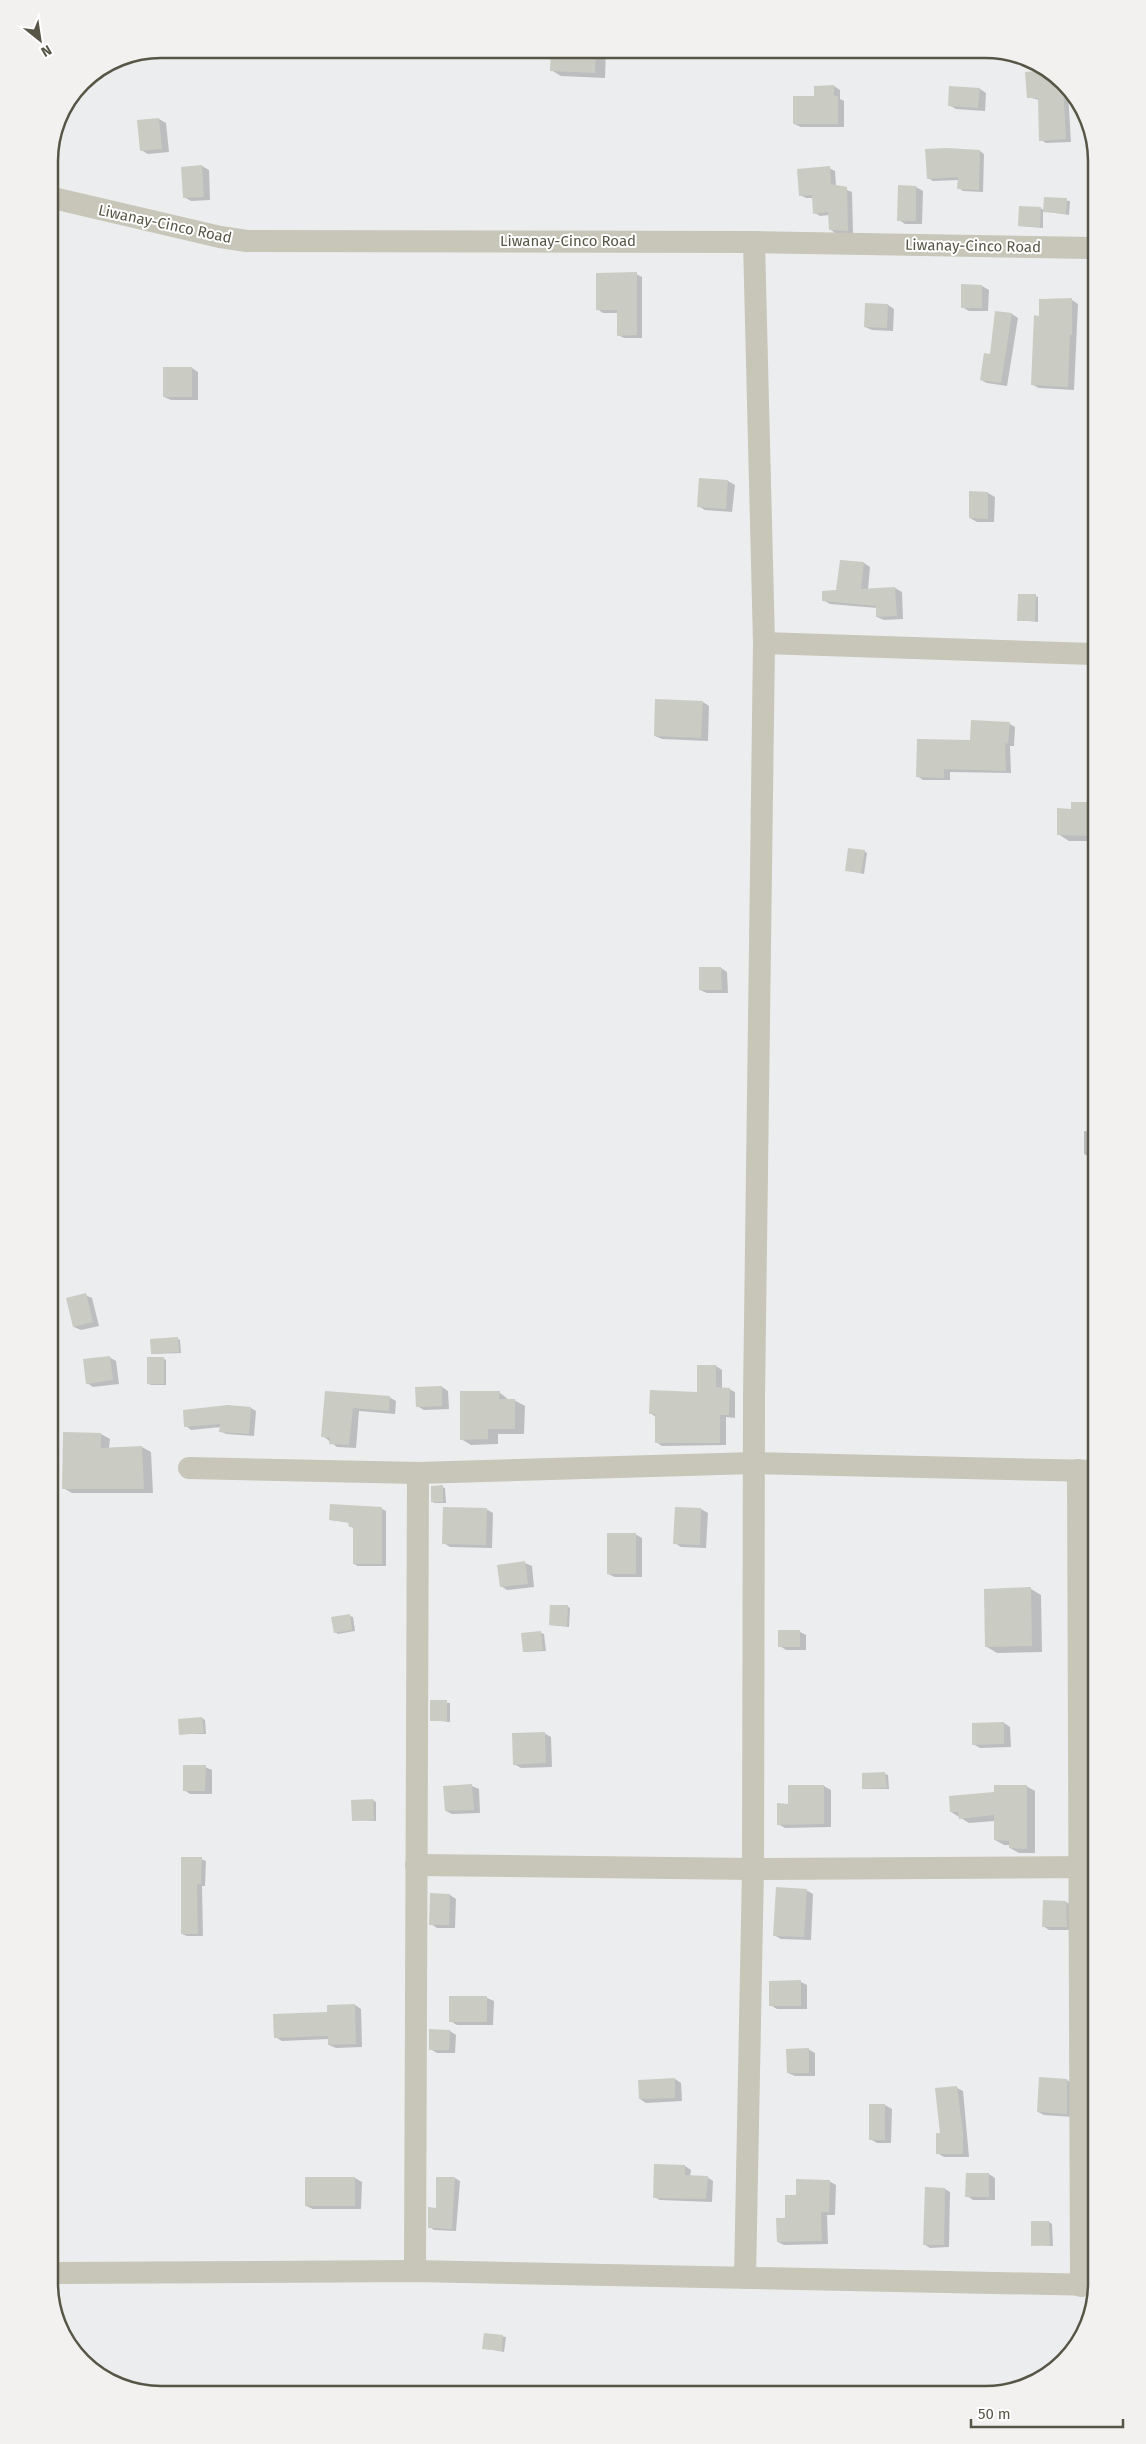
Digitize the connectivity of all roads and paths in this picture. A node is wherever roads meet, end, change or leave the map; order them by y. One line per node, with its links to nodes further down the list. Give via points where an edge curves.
1 (58, 199): 2 (street, Liwanay-Cinco Road, via 247,241)
2 (754, 242): 3 (street, Liwanay-Cinco Road); 4 (street)
3 (1088, 248)
4 (764, 643): 5 (street); 6 (street)
5 (1088, 654)
6 (754, 1463): 8 (street); 9 (street); 12 (street)
7 (189, 1468): 9 (street)
8 (1086, 1470): 11 (street)
9 (418, 1474): 10 (street)
10 (416, 1865): 12 (street); 13 (street)
11 (1088, 1866): 12 (street)
12 (753, 1869): 15 (street)
13 (415, 2271): 14 (street); 15 (street)
14 (58, 2272)
15 (745, 2278): 16 (street)
16 (1088, 2286)

